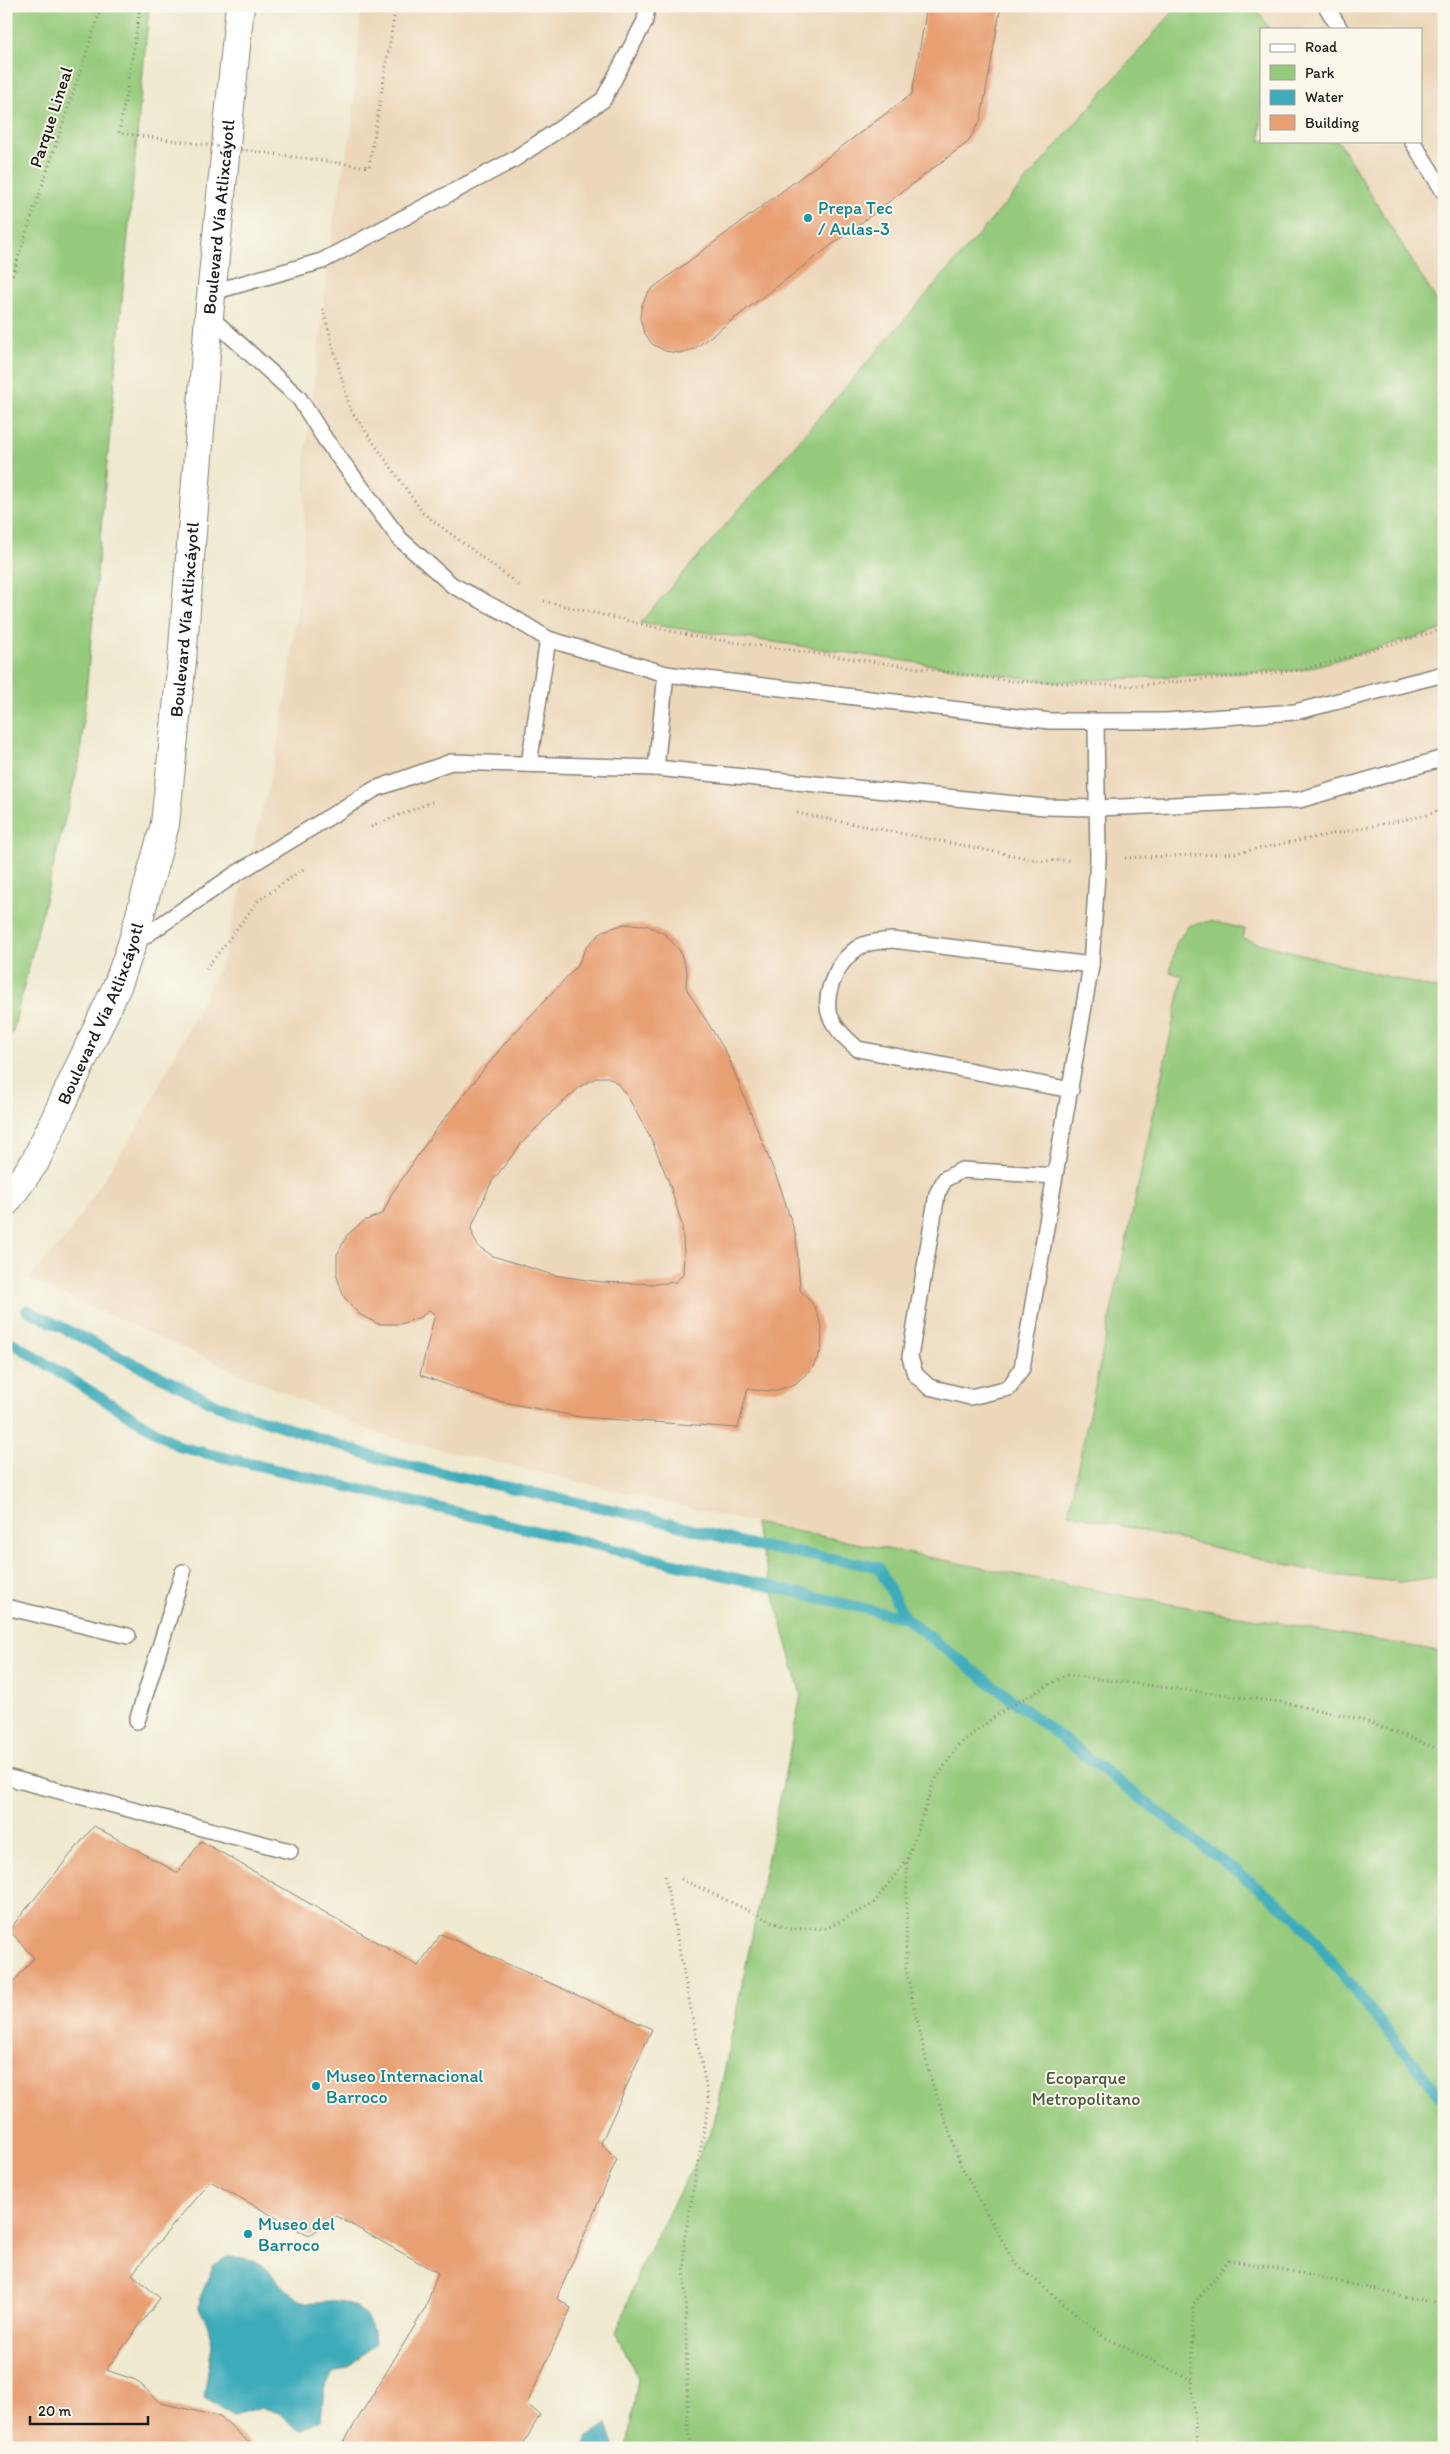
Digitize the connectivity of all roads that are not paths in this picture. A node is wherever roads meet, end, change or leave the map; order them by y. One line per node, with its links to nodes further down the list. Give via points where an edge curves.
1 (240, 6): 7 (main road, Boulevard Vía Atlixcáyotl)
2 (647, 6): 7 (lane, via 645,21 603,100 513,160 322,261)
3 (1326, 6): 4 (lane)
4 (1339, 28)
5 (1413, 142): 6 (lane)
6 (1444, 192)
7 (211, 304): 8 (lane, via 299,398 325,439 400,539 452,585); 16 (main road, Boulevard Vía Atlixcáyotl, via 165,824)
8 (548, 639): 9 (lane); 13 (lane)
9 (666, 674): 11 (lane, via 1050,721); 14 (lane)
10 (1444, 674): 11 (lane, via 1295,712 1166,721)
11 (1096, 722): 15 (lane)
12 (1444, 758): 15 (lane, via 1299,800)
13 (528, 764): 14 (lane); 16 (lane, via 451,762 375,789 234,875)
14 (656, 768): 15 (lane, via 1045,807)
15 (1096, 808): 17 (lane, via 1098,859)
16 (132, 944): 20 (main road, Boulevard Vía Atlixcáyotl, via 118,984 34,1162)
17 (1091, 965): 18 (lane); 18 (lane, via 893,940 865,944 844,960 830,984 827,1008 838,1033 858,1049)
18 (1071, 1090): 19 (lane)
19 (1055, 1176): 19 (lane, via 962,1170 945,1179 937,1194 910,1357 915,1374 929,1388 978,1395 1009,1388 1022,1368)
20 (6, 1202)
21 (183, 1572): 24 (lane)
22 (6, 1607): 23 (lane)
23 (128, 1636)
24 (137, 1721)
25 (6, 1777): 26 (lane)
26 (290, 1851)

